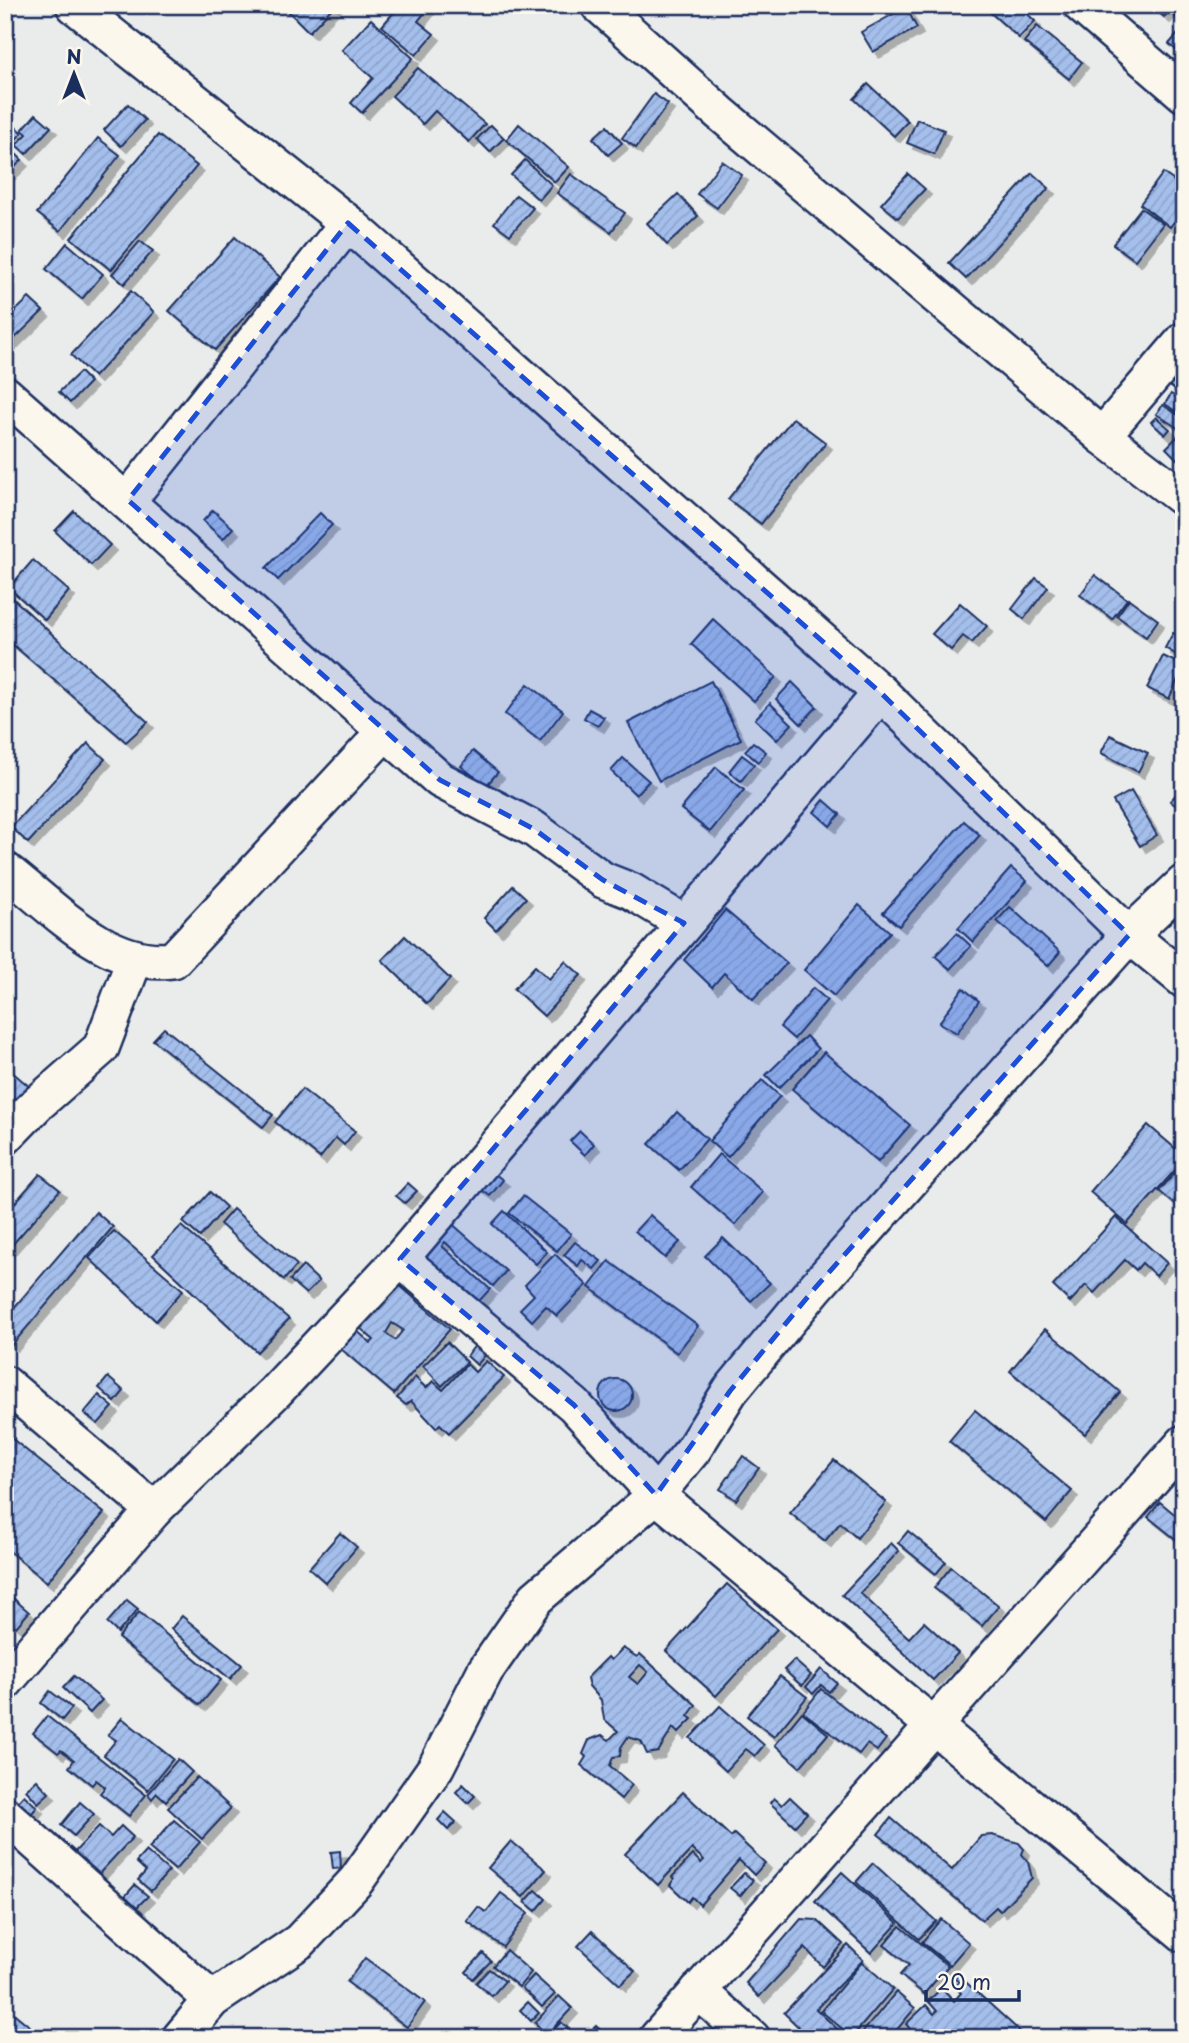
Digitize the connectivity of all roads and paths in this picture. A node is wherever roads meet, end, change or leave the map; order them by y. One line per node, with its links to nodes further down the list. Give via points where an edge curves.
1 (74, 5): 5 (street)
2 (599, 5): 8 (street)
3 (1081, 5): 4 (street)
4 (1184, 94)
5 (348, 223): 10 (street); 11 (street)
6 (1184, 340): 8 (street)
7 (5, 394): 10 (street)
8 (1102, 436): 9 (street)
9 (1184, 499)
10 (128, 500): 12 (street)
11 (881, 693): 15 (street); 16 (street)
12 (385, 732): 15 (street, via 440,780 534,829 603,880); 17 (street, via 187,949 173,960)
13 (5, 870): 17 (street, via 100,943)
14 (1184, 883): 16 (street)
15 (684, 923): 20 (street)
16 (1129, 935): 18 (street); 23 (street, via 815,1288 730,1391 693,1450)
17 (135, 958): 19 (street, via 101,1048)
18 (1184, 980)
19 (5, 1137)
20 (400, 1259): 23 (street, via 574,1405); 24 (street, via 275,1392)
21 (5, 1384): 24 (street)
22 (1184, 1443): 26 (street)
23 (656, 1495): 26 (street); 30 (street, via 555,1579 530,1606 485,1671 436,1767 356,1881 300,1941)
24 (154, 1510): 25 (street)
25 (5, 1682)
26 (934, 1726): 28 (street); 29 (street)
27 (5, 1815): 30 (street)
28 (1184, 1934)
29 (698, 1991): 32 (street); 33 (street)
30 (212, 2000): 31 (street)
31 (180, 2038)
32 (657, 2038)
33 (752, 2038)

